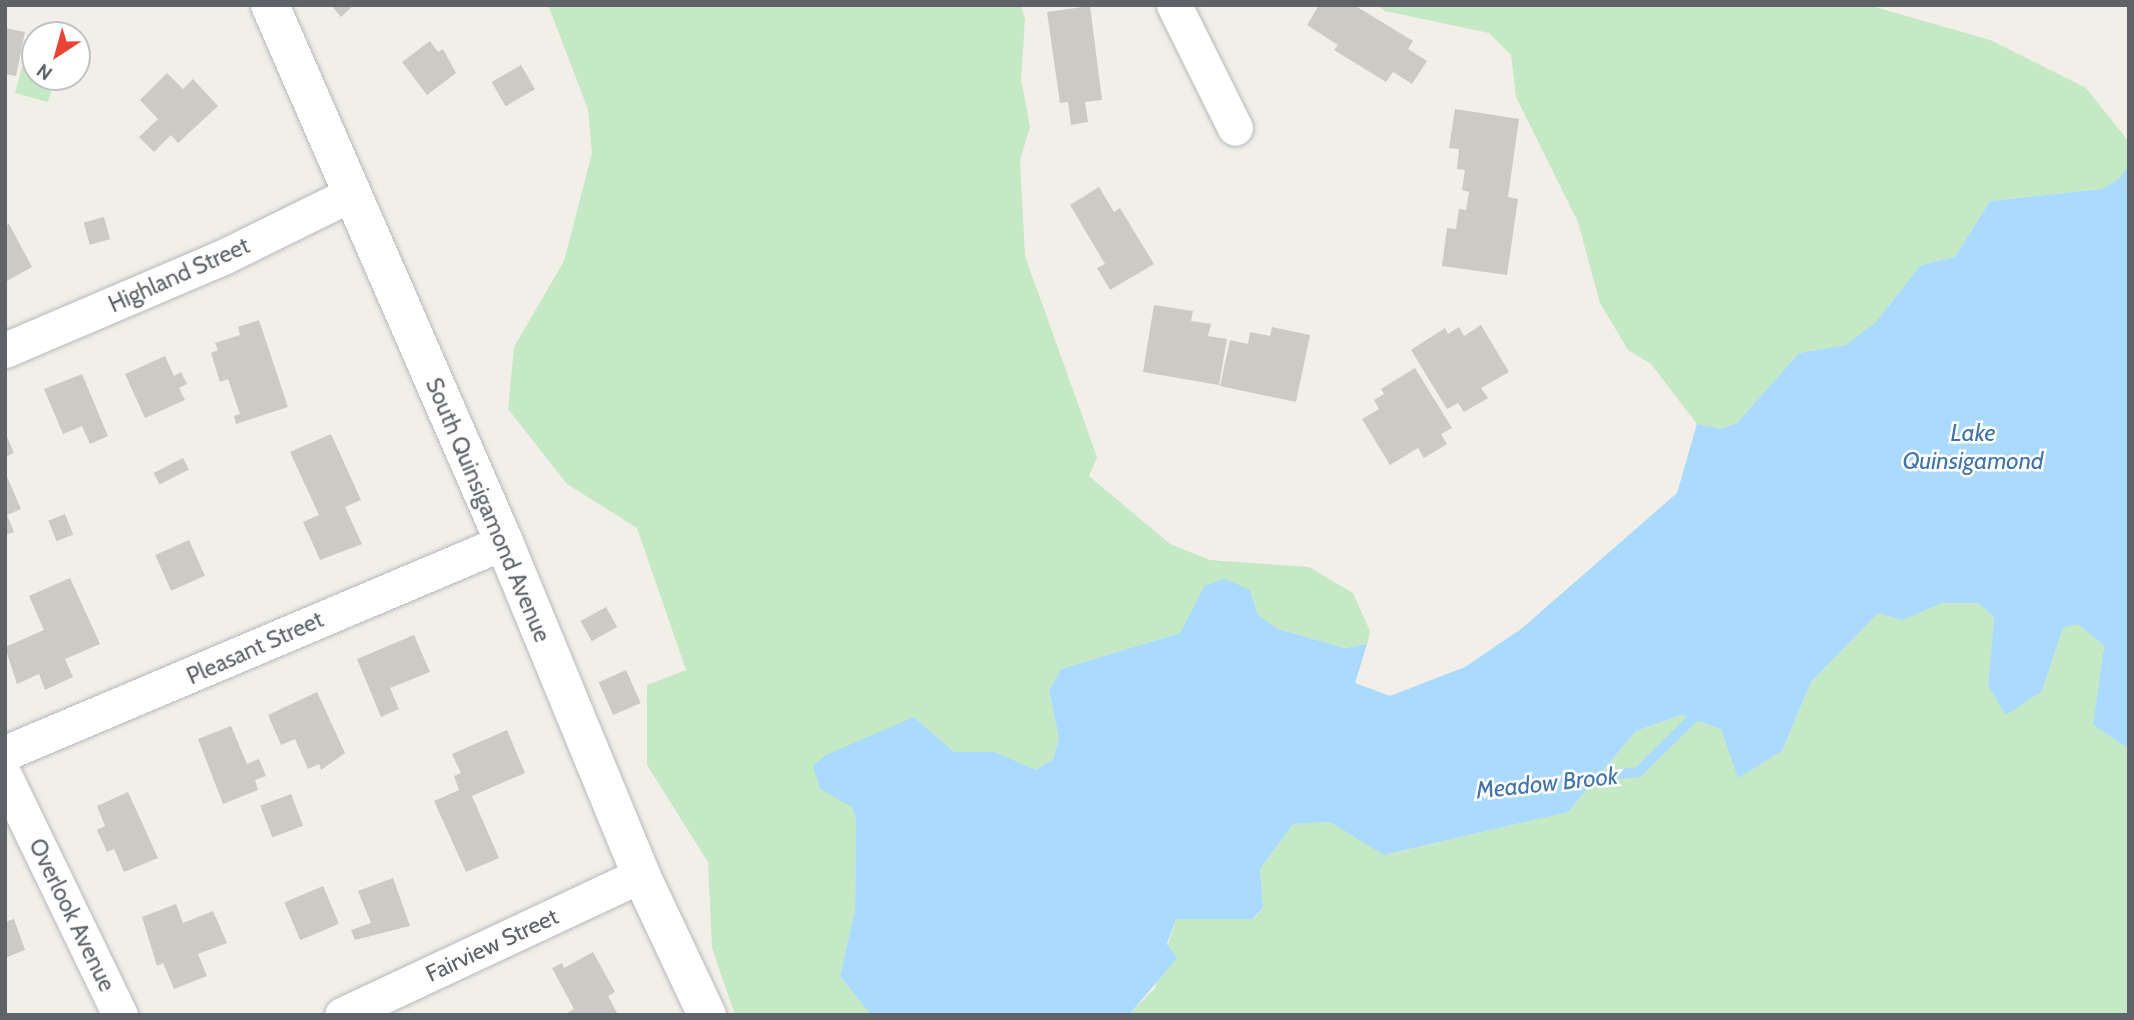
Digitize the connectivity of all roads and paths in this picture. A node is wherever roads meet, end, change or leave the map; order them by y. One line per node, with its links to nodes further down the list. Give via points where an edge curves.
1 (270, 5): 4 (main road, South Quinsigamond Avenue)
2 (1174, 5): 3 (street)
3 (1235, 128)
4 (351, 194): 5 (street, Highland Street, via 223,257); 6 (main road, South Quinsigamond Avenue)
5 (5, 351)
6 (504, 542): 7 (street, Pleasant Street); 9 (main road, South Quinsigamond Avenue)
7 (5, 753)
8 (5, 777): 10 (street, Overlook Avenue)
9 (641, 875): 11 (street, Fairview Street); 12 (main road, South Quinsigamond Avenue)
10 (120, 1015)
11 (342, 1015)
12 (707, 1015)

